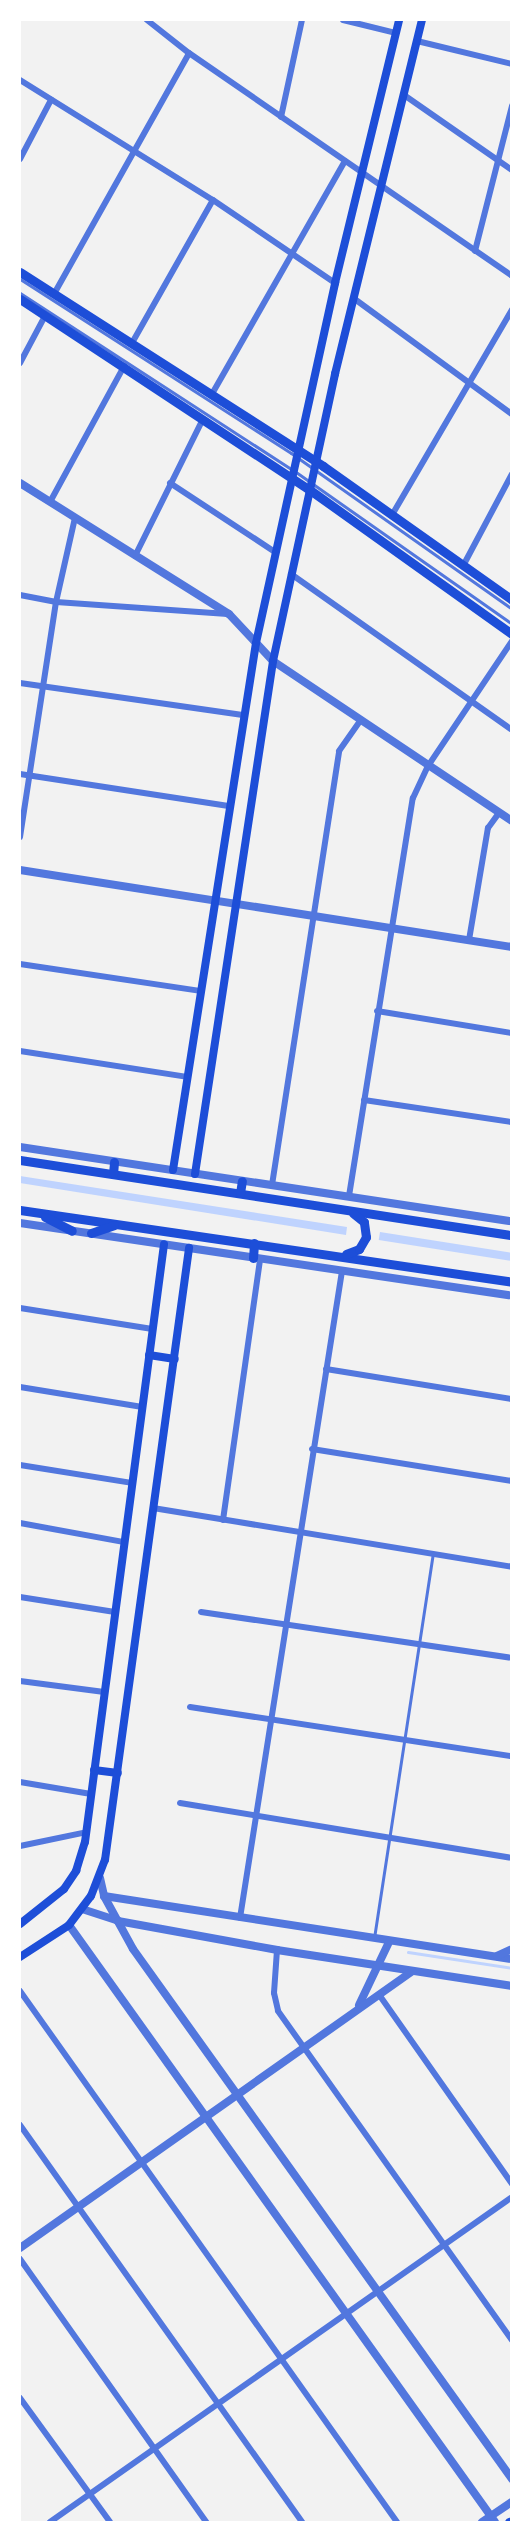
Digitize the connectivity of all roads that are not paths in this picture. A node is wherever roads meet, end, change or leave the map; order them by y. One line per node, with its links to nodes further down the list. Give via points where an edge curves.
1 (147, 20): 8 (street)
2 (302, 20): 14 (street)
3 (343, 20): 6 (street)
4 (399, 20): 6 (main road)
5 (422, 20): 7 (main road)
6 (396, 33): 20 (main road)
7 (417, 41): 9 (street); 11 (main road)
8 (189, 53): 14 (street); 15 (street)
9 (512, 64)
10 (20, 80): 12 (street)
11 (404, 95): 17 (street); 21 (main road)
12 (51, 100): 15 (street); 16 (street)
13 (512, 106): 17 (street)
14 (281, 117): 18 (street)
15 (133, 150): 22 (street); 30 (street)
16 (20, 159)
17 (497, 160): 19 (street); 23 (street)
18 (345, 161): 20 (street); 24 (street)
19 (512, 170)
20 (364, 174): 21 (street); 28 (main road)
21 (383, 187): 23 (street); 32 (main road)
22 (213, 200): 24 (street); 35 (street)
23 (475, 251): 26 (street)
24 (294, 252): 28 (street); 39 (street)
25 (20, 272): 30 (main road)
26 (512, 276)
27 (20, 279): 42 (lane)
28 (335, 283): 42 (main road)
29 (20, 293): 44 (lane)
30 (54, 294): 35 (main road)
31 (20, 299): 34 (main road)
32 (356, 300): 38 (street); 43 (main road)
33 (512, 310): 38 (street)
34 (45, 316): 36 (street); 37 (main road)
35 (132, 344): 39 (main road)
36 (20, 363)
37 (124, 366): 41 (main road); 49 (street)
38 (468, 382): 40 (street); 50 (street)
39 (212, 394): 42 (main road)
40 (512, 414)
41 (203, 419): 44 (main road); 47 (street)
42 (297, 453): 43 (main road); 44 (main road)
43 (316, 465): 48 (main road); 50 (main road); 59 (lane)
44 (292, 474): 48 (main road); 52 (main road)
45 (512, 474): 54 (street)
46 (20, 483): 49 (street)
47 (170, 483): 52 (street); 53 (street)
48 (311, 486): 55 (main road); 61 (lane); 62 (main road)
49 (50, 502): 51 (street)
50 (392, 515): 54 (main road)
51 (75, 518): 53 (street); 58 (street)
52 (275, 552): 64 (main road)
53 (135, 556): 60 (street)
54 (463, 566): 57 (main road)
55 (291, 574): 65 (main road); 68 (street)
56 (20, 595): 58 (street)
57 (512, 600)
58 (56, 602): 60 (street); 67 (street)
59 (512, 609)
60 (229, 614): 64 (street)
61 (512, 624)
62 (512, 634)
63 (512, 641): 68 (street)
64 (256, 643): 65 (street); 69 (main road)
65 (273, 661): 70 (street); 81 (main road)
66 (20, 682): 67 (street)
67 (43, 686): 69 (street); 74 (street)
68 (470, 701): 71 (street); 72 (street)
69 (243, 715): 75 (main road)
70 (360, 721): 72 (street); 82 (street, via 339,751)
71 (512, 730)
72 (428, 766): 76 (street); 83 (street, via 413,798)
73 (20, 774): 74 (street)
74 (29, 775): 75 (street); 78 (street)
75 (229, 806): 80 (main road)
76 (499, 813): 77 (street); 84 (street, via 488,828)
77 (512, 821)
78 (20, 837)
79 (20, 870): 80 (street)
80 (214, 900): 81 (street); 87 (main road)
81 (236, 904): 82 (street); 99 (main road)
82 (314, 916): 83 (street); 101 (street)
83 (390, 928): 84 (street); 88 (street)
84 (469, 940): 85 (street)
85 (512, 947)
86 (20, 964): 87 (street)
87 (200, 991): 91 (main road)
88 (377, 1011): 89 (street); 92 (street)
89 (512, 1033)
90 (20, 1051): 91 (street)
91 (187, 1077): 97 (main road)
92 (364, 1100): 93 (street); 103 (street)
93 (512, 1122)
94 (20, 1147): 96 (street)
95 (20, 1160): 98 (main road)
96 (114, 1162): 97 (street); 98 (main road)
97 (173, 1170): 99 (street)
98 (113, 1174): 102 (main road)
99 (195, 1174): 100 (street)
100 (242, 1181): 101 (street); 102 (main road)
101 (272, 1185): 103 (street)
102 (240, 1193): 105 (main road)
103 (349, 1197): 107 (street)
104 (20, 1210): 106 (main road)
105 (343, 1210): 112 (main road); 116 (main road, via 361,1219 366,1237 355,1251)
106 (37, 1213): 108 (main road); 110 (main road)
107 (512, 1221)
108 (115, 1224): 111 (main road); 113 (main road)
109 (20, 1225): 110 (street)
110 (72, 1231): 111 (street)
111 (91, 1233): 114 (street)
112 (512, 1235)
113 (254, 1243): 116 (main road); 117 (main road)
114 (164, 1244): 115 (street); 122 (main road)
115 (189, 1248): 117 (street); 124 (main road)
116 (337, 1255): 119 (main road)
117 (256, 1258): 118 (street); 134 (street)
118 (342, 1271): 120 (street); 125 (street)
119 (512, 1282)
120 (512, 1296)
121 (20, 1308): 122 (street)
122 (152, 1329): 123 (main road)
123 (149, 1355): 124 (main road); 128 (main road)
124 (176, 1359): 133 (main road)
125 (326, 1369): 127 (street); 129 (street)
126 (20, 1387): 128 (street)
127 (512, 1399)
128 (142, 1407): 132 (main road)
129 (312, 1449): 131 (street); 136 (street)
130 (20, 1465): 132 (street)
131 (512, 1481)
132 (132, 1483): 137 (main road)
133 (153, 1508): 134 (street); 153 (main road)
134 (223, 1520): 136 (street)
135 (20, 1523): 137 (street)
136 (298, 1533): 138 (street); 143 (street)
137 (124, 1542): 141 (main road)
138 (433, 1554): 139 (street); 144 (lane)
139 (512, 1567)
140 (20, 1597): 141 (street)
141 (115, 1612): 147 (main road)
142 (201, 1612): 143 (street)
143 (284, 1624): 144 (street); 149 (street)
144 (419, 1644): 145 (street); 150 (lane)
145 (512, 1658)
146 (20, 1681): 147 (street)
147 (104, 1692): 152 (main road)
148 (190, 1707): 149 (street)
149 (270, 1719): 150 (street); 157 (street)
150 (404, 1739): 151 (street); 159 (lane)
151 (512, 1756)
152 (94, 1770): 153 (main road); 155 (main road)
153 (118, 1773): 162 (main road)
154 (20, 1782): 155 (street)
155 (91, 1794): 158 (main road)
156 (180, 1803): 157 (street)
157 (255, 1815): 159 (street); 165 (street)
158 (87, 1833): 160 (street); 167 (main road, via 80,1862 64,1889)
159 (390, 1838): 161 (street); 169 (lane)
160 (20, 1846)
161 (512, 1858)
162 (100, 1878): 163 (street); 164 (main road)
163 (104, 1896): 165 (street); 166 (street)
164 (82, 1909): 166 (street); 168 (main road)
165 (240, 1918): 169 (street)
166 (118, 1921): 172 (street); 183 (street, via 133,1949)
167 (20, 1924)
168 (69, 1925): 174 (main road); 184 (street)
169 (374, 1940): 170 (street)
170 (389, 1942): 173 (street); 176 (street)
171 (512, 1949): 173 (street)
172 (277, 1950): 176 (street); 182 (street, via 276,2005)
173 (495, 1956): 175 (street)
174 (20, 1957)
175 (512, 1959)
176 (380, 1967): 177 (street); 181 (street)
177 (412, 1971): 178 (street); 180 (street)
178 (512, 1986)
179 (20, 1991): 186 (street)
180 (380, 1996): 181 (street); 187 (street)
181 (357, 2008): 182 (street)
182 (305, 2048): 183 (street); 190 (street)
183 (238, 2095): 184 (street); 193 (street)
184 (206, 2117): 186 (street); 194 (street)
185 (20, 2125): 189 (street)
186 (141, 2162): 189 (street); 196 (street)
187 (512, 2184)
188 (512, 2197): 190 (street)
189 (78, 2207): 191 (street); 198 (street)
190 (443, 2245): 193 (street); 195 (street)
191 (20, 2248)
192 (20, 2259): 199 (street)
193 (379, 2290): 194 (street); 200 (street)
194 (346, 2313): 196 (street); 203 (street)
195 (512, 2340)
196 (282, 2359): 198 (street); 208 (street)
197 (20, 2398): 201 (street)
198 (218, 2403): 199 (street); 207 (street)
199 (155, 2448): 201 (street); 206 (street)
200 (512, 2479)
201 (89, 2494): 204 (street); 205 (street)
202 (512, 2502): 203 (street)
203 (493, 2520): 209 (street)
204 (50, 2523)
205 (110, 2523)
206 (206, 2523)
207 (302, 2523)
208 (397, 2523)
209 (482, 2523)

